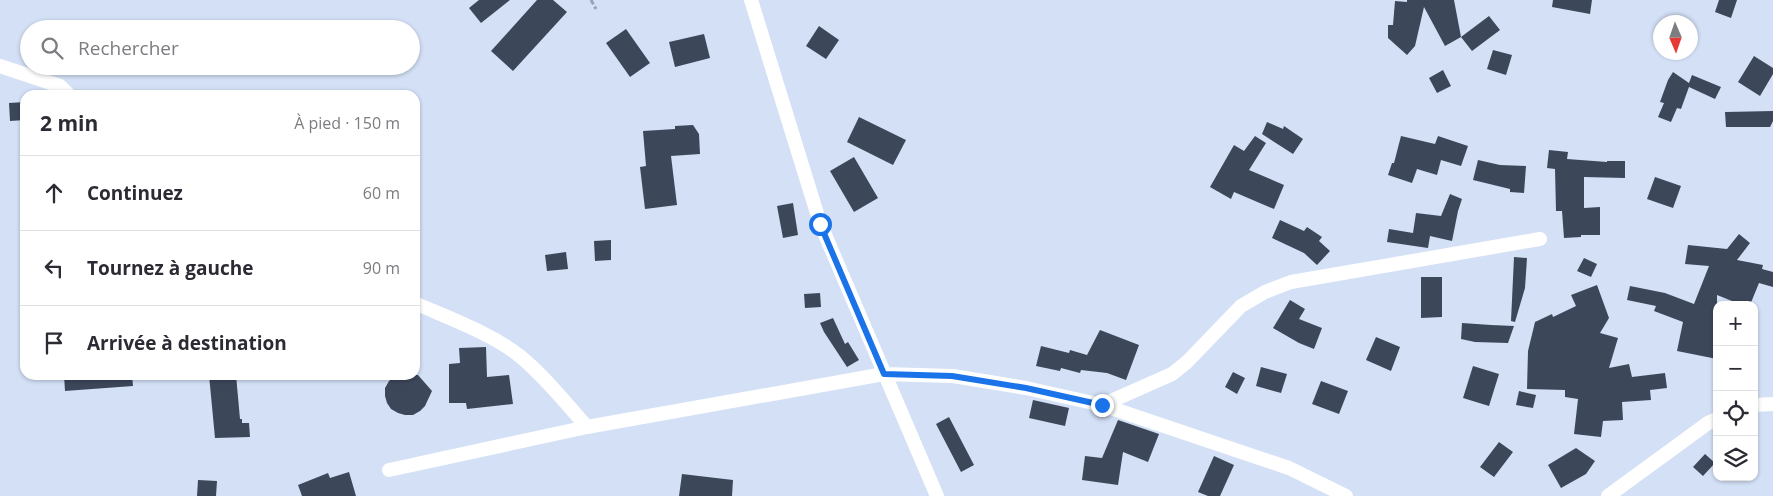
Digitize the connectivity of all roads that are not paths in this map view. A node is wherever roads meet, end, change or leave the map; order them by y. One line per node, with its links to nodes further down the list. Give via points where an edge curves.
1 (751, 0): 8 (street, via 820,224)
2 (0, 66): 3 (street)
3 (20, 73)
4 (27, 75): 5 (street)
5 (64, 90)
6 (1540, 239): 9 (street, via 1291,282 1241,306 1172,374)
7 (420, 305): 11 (street, via 492,339 520,356)
8 (884, 374): 9 (street, via 952,376); 11 (street); 13 (street)
9 (1102, 405): 14 (street, via 1289,468)
10 (1713, 421): 15 (street)
11 (587, 427): 12 (street)
12 (388, 470)
13 (937, 496)
14 (1346, 496)
15 (1608, 496)

